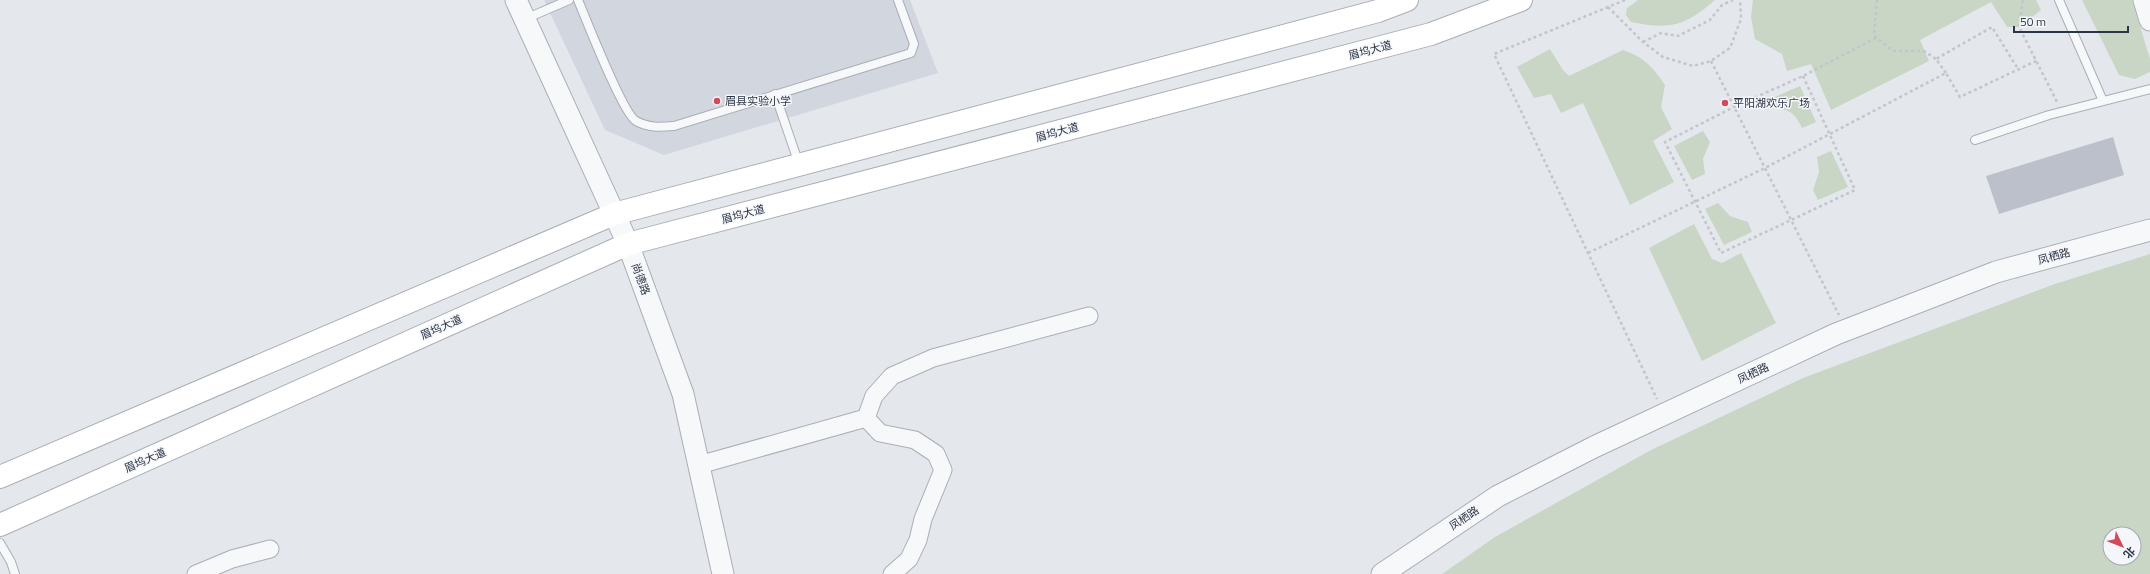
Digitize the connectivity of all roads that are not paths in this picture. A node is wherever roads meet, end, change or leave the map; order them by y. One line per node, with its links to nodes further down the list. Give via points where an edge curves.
1 (516, 0): 9 (street, 尚德路)
2 (569, 0): 9 (lane)
3 (578, 0): 12 (lane, via 615,88 634,120 654,128 674,126)
4 (898, 0): 12 (lane, via 914,44 911,53)
5 (1407, 0): 15 (main road, via 1363,15)
6 (1521, 0): 18 (main road, 眉坞大道, via 1431,34)
7 (2059, 0): 13 (lane)
8 (2144, 0): 10 (street)
9 (525, 19): 16 (street, 尚德路)
10 (2150, 20)
11 (2150, 89): 13 (lane)
12 (774, 94): 15 (lane)
13 (2103, 101): 14 (lane)
14 (1975, 140)
15 (800, 165): 16 (main road)
16 (614, 214): 18 (street, 尚德路); 22 (main road)
17 (2150, 230): 30 (street, 凤栖路, via 1996,272 1847,330 1664,414 1498,496)
18 (628, 244): 21 (street, 尚德路, via 683,394); 23 (main road, 眉坞大道)
19 (1089, 316): 20 (street, via 933,358 892,376 874,396)
20 (866, 418): 21 (street); 29 (street, via 880,434 915,440 936,454 943,470 909,559)
21 (698, 465): 28 (street, 尚德路)
22 (0, 477)
23 (0, 525)
24 (0, 543): 26 (lane)
25 (270, 549): 27 (street, via 232,559)
26 (15, 574)
27 (196, 574)
28 (723, 574)
29 (892, 574)
30 (1382, 574)

